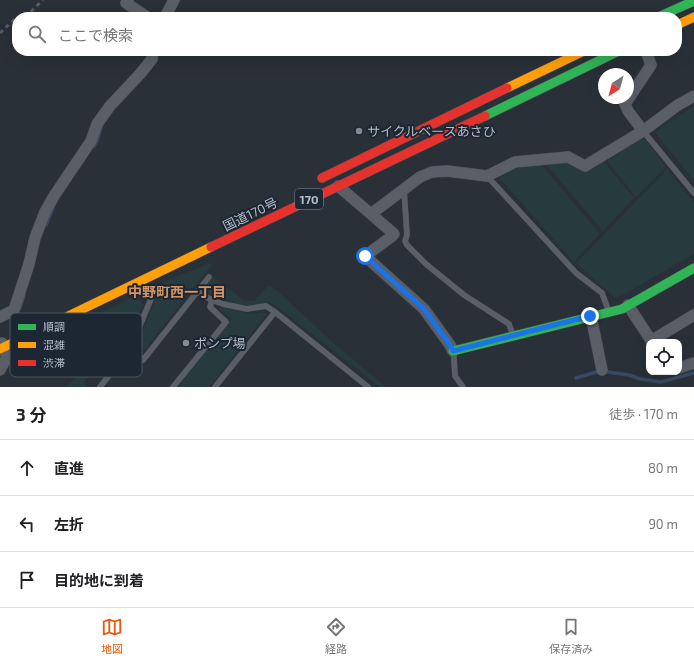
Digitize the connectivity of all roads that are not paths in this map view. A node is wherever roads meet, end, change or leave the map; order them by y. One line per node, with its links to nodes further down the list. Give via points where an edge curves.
1 (128, 0): 4 (street, via 126,3)
2 (174, 0): 5 (street)
3 (694, 1): 6 (main road)
4 (140, 12)
5 (168, 12)
6 (669, 12)
7 (694, 17): 8 (main road)
8 (682, 23)
9 (152, 56): 32 (street, via 140,74 110,106 54,196 35,238 14,310)
10 (574, 56): 16 (main road, 170)
11 (609, 56): 17 (main road, 国道170号 / 170)
12 (648, 56): 14 (street, via 651,65 625,104)
13 (694, 96): 14 (street)
14 (643, 131): 15 (street, via 585,166 568,157 515,162); 19 (lane)
15 (487, 176): 18 (street, via 447,171 432,172); 28 (lane, via 576,273 602,293)
16 (312, 183)
17 (338, 186): 20 (street); 23 (main road, 国道170号 / 170)
18 (404, 189): 20 (street); 34 (lane, via 407,245 464,295 509,324)
19 (694, 193)
20 (371, 214): 38 (street, via 394,234 365,256 424,309)
21 (694, 268): 26 (main road)
22 (209, 277): 24 (lane)
23 (139, 281): 29 (main road, 国道170号 / 170); 33 (lane, via 151,299)
24 (197, 292): 25 (lane); 39 (lane)
25 (212, 300): 27 (lane, via 247,309 266,306); 46 (lane, via 210,307 226,322)
26 (628, 306): 28 (main road); 35 (street)
27 (275, 312): 47 (lane); 48 (lane)
28 (609, 312): 31 (main road)
29 (70, 313)
30 (694, 315): 36 (street)
31 (590, 316): 34 (main road); 43 (street)
32 (0, 317)
33 (142, 320)
34 (513, 336): 38 (main road)
35 (651, 339)
36 (655, 339)
37 (1, 345): 42 (street, via 7,357)
38 (453, 351): 49 (lane, via 455,376)
39 (142, 359)
40 (694, 363): 41 (street)
41 (682, 367)
42 (0, 370)
43 (602, 370)
44 (108, 377): 45 (lane)
45 (100, 387)
46 (173, 387)
47 (215, 387)
48 (368, 387)
49 (463, 387)

